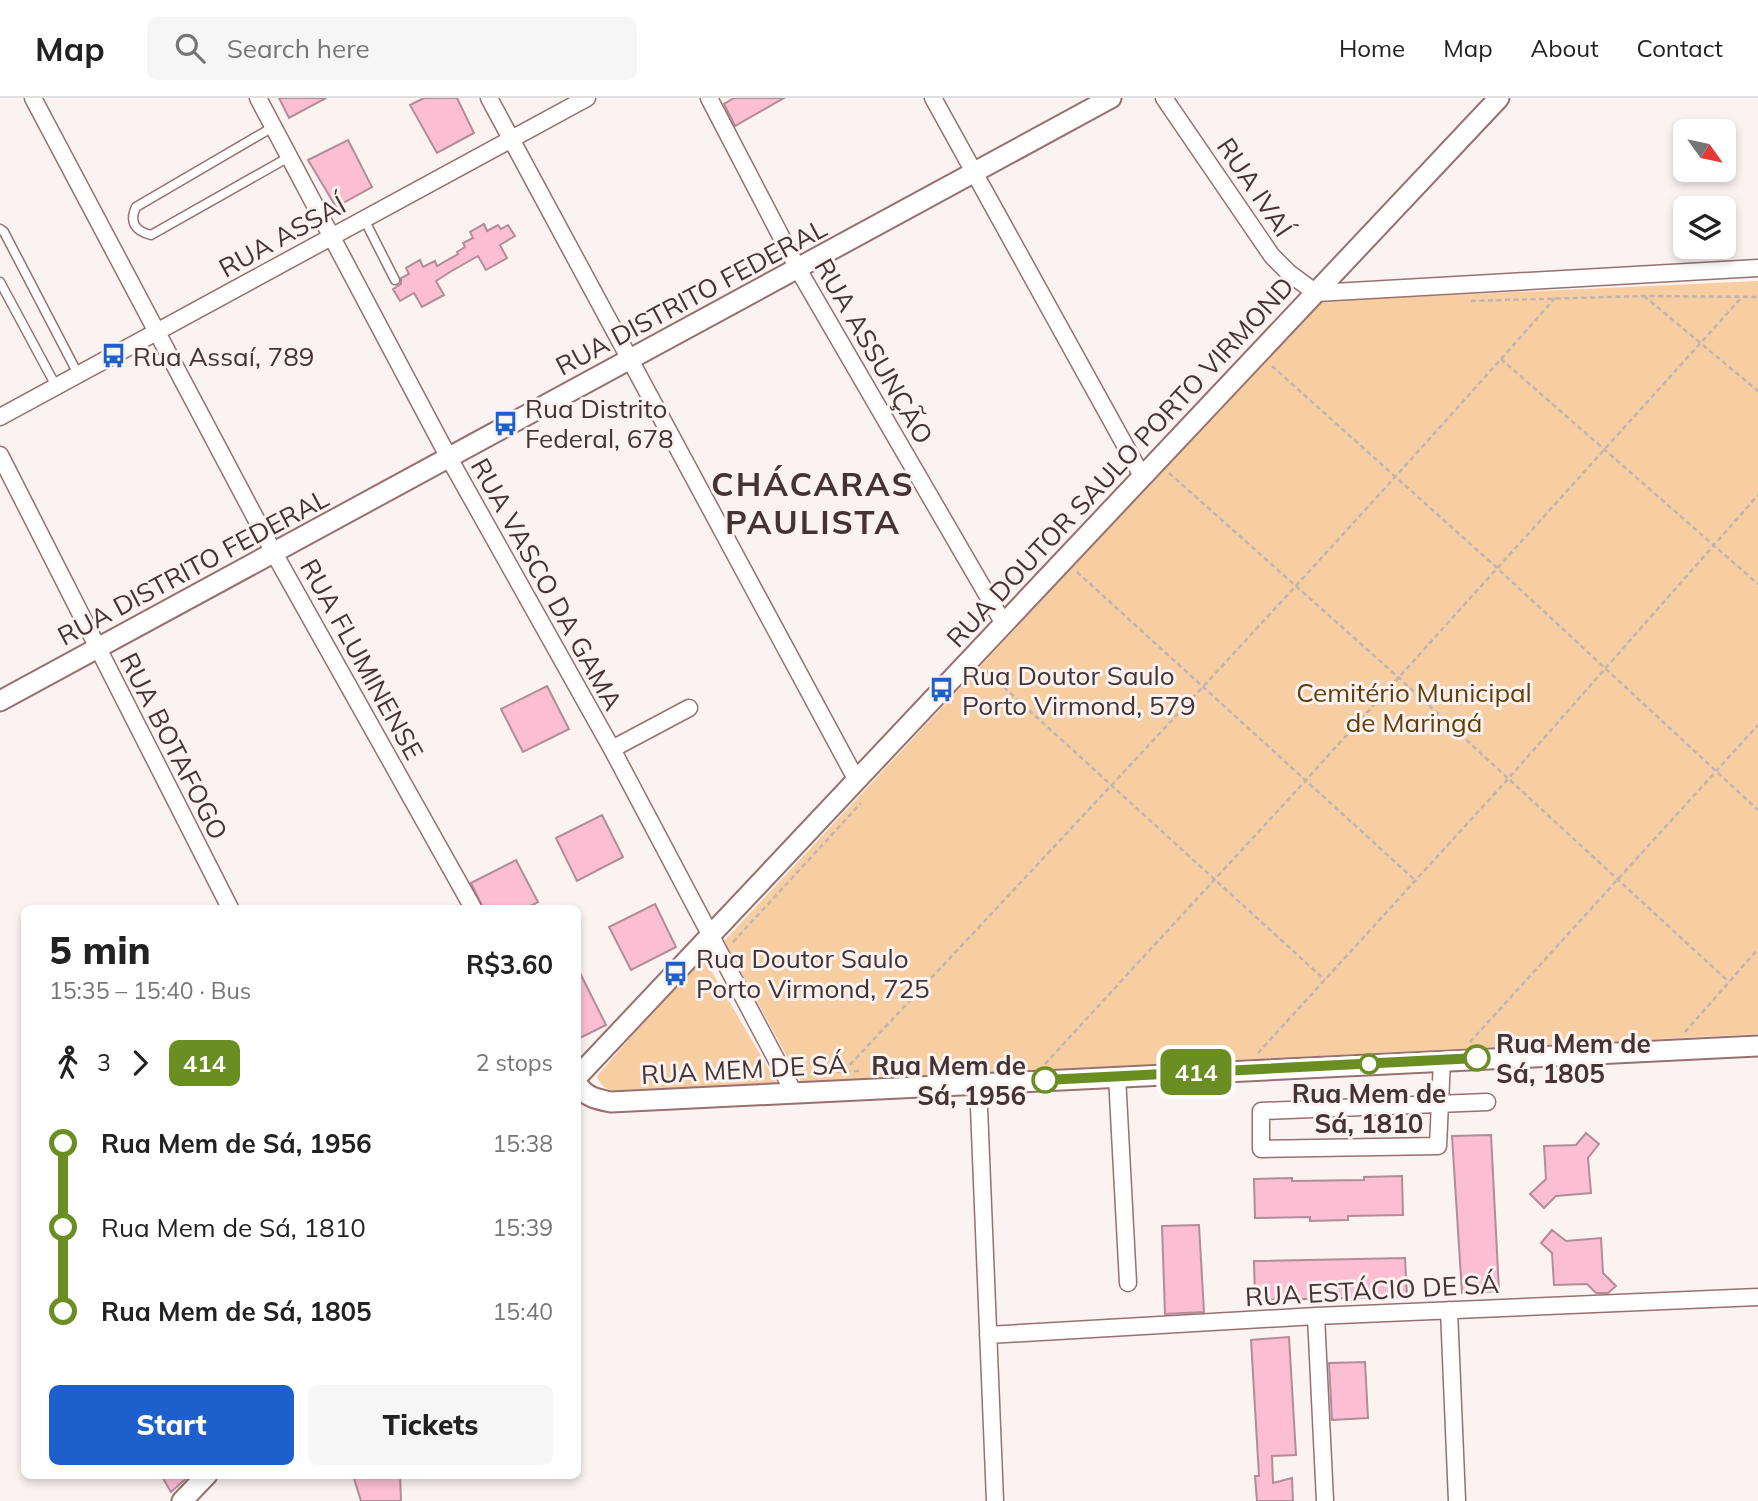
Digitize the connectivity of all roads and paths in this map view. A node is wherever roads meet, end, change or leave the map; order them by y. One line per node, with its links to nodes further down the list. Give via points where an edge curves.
1 (33, 98): 27 (street, RUA FLUMINENSE)
2 (258, 98): 10 (street, RUA VASCO DA GAMA)
3 (489, 98): 11 (street)
4 (587, 98): 11 (street, RUA ASSAÍ)
5 (709, 98): 18 (street, RUA ASSUNÇÃO)
6 (933, 98): 13 (street)
7 (1111, 98): 13 (street, RUA DISTRITO FEDERAL)
8 (1164, 98): 21 (street, RUA IVAÍ, via 1272,256)
9 (1499, 98): 21 (street, RUA DOUTOR SAULO PORTO VIRMOND)
10 (273, 127): 12 (street, RUA VASCO DA GAMA); 12 (lane, via 136,207 133,225 151,235)
11 (512, 139): 14 (street, RUA ASSAÍ); 30 (street)
12 (289, 157): 16 (street, RUA VASCO DA GAMA)
13 (973, 173): 18 (street, RUA DISTRITO FEDERAL); 40 (street)
14 (364, 219): 16 (street, RUA ASSAÍ); 19 (lane)
15 (0, 229): 32 (lane)
16 (330, 237): 27 (street, RUA ASSAÍ); 38 (street, RUA VASCO DA GAMA)
17 (1758, 268): 21 (street)
18 (798, 269): 30 (street, RUA DISTRITO FEDERAL); 49 (street, RUA ASSUNÇÃO)
19 (395, 281)
20 (0, 282): 33 (lane)
21 (1316, 293): 40 (street, RUA DOUTOR SAULO PORTO VIRMOND)
22 (1644, 296): 23 (path); 25 (path); 28 (path)
23 (1742, 297): 24 (path); 28 (path)
24 (1758, 297)
25 (1555, 298): 26 (path); 29 (path)
26 (1460, 302)
27 (157, 332): 32 (street, RUA ASSAÍ); 44 (street, RUA FLUMINENSE)
28 (1700, 342): 34 (path); 36 (path)
29 (1501, 359): 36 (path); 41 (path)
30 (628, 361): 38 (street, RUA DISTRITO FEDERAL); 60 (street)
31 (1271, 365): 41 (path)
32 (78, 374): 33 (street, RUA ASSAÍ)
33 (56, 386): 35 (street, RUA ASSAÍ)
34 (1758, 391)
35 (0, 417)
36 (1604, 448): 43 (path); 45 (path)
37 (0, 455): 50 (street, RUA BOTAFOGO)
38 (449, 458): 44 (street, RUA DISTRITO FEDERAL); 58 (street, RUA VASCO DA GAMA)
39 (1169, 473): 48 (path)
40 (1142, 476): 49 (street, RUA DOUTOR SAULO PORTO VIRMOND)
41 (1396, 477): 45 (path); 48 (path)
42 (1758, 495): 43 (path)
43 (1714, 544): 47 (path); 51 (path)
44 (274, 553): 50 (street, RUA DISTRITO FEDERAL); 70 (street, RUA FLUMINENSE)
45 (1496, 567): 51 (path); 53 (path)
46 (1077, 571): 54 (path)
47 (1758, 584)
48 (1296, 586): 53 (path); 54 (path)
49 (1004, 624): 60 (street, RUA DOUTOR SAULO PORTO VIRMOND)
50 (97, 649): 55 (street, RUA DISTRITO FEDERAL); 69 (street, RUA BOTAFOGO)
51 (1606, 669): 59 (path); 62 (path)
52 (985, 670): 63 (path)
53 (1398, 677): 61 (path); 62 (path)
54 (1205, 686): 61 (path); 63 (path)
55 (0, 701)
56 (689, 708): 58 (street)
57 (1758, 725): 59 (path)
58 (612, 750): 71 (street, RUA VASCO DA GAMA)
59 (1716, 772): 65 (path); 67 (path)
60 (856, 779): 71 (street, RUA DOUTOR SAULO PORTO VIRMOND)
61 (1307, 779): 66 (path); 68 (path)
62 (1508, 779): 67 (path); 68 (path)
63 (1112, 785): 66 (path); 83 (path)
64 (863, 800): 72 (path)
65 (1758, 810)
66 (1214, 879): 74 (path); 81 (path, via 1045,1064)
67 (1618, 879): 75 (path); 77 (path, via 1470,1042)
68 (1416, 881): 74 (path)
69 (228, 905)
70 (471, 905)
71 (711, 934): 84 (street, RUA DOUTOR SAULO PORTO VIRMOND); 89 (street, RUA VASCO DA GAMA)
72 (733, 941)
73 (1758, 949): 75 (path)
74 (1325, 980): 79 (path, via 1258,1053)
75 (1729, 982): 76 (path, via 1685,1032)
76 (1697, 1032)
77 (1484, 1041)
78 (1758, 1046): 80 (street, RUA MEM DE SÁ)
79 (1271, 1052)
80 (1442, 1060): 86 (street, RUA MEM DE SÁ); 91 (street)
81 (1059, 1064)
82 (870, 1071): 83 (path)
83 (844, 1072): 85 (path)
84 (581, 1073)
85 (830, 1073)
86 (1117, 1076): 87 (street, RUA MEM DE SÁ); 92 (street)
87 (978, 1083): 89 (street, RUA MEM DE SÁ); 96 (street)
88 (581, 1089): 89 (street, RUA MEM DE SÁ, via 611,1102)
89 (794, 1093)
90 (1487, 1102): 91 (street)
91 (1440, 1104): 91 (street, via 1261,1111 1261,1149 1438,1146)
92 (1128, 1283)
93 (1758, 1297): 94 (street, RUA ESTÁCIO DE SÁ)
94 (1449, 1310): 95 (street, RUA ESTÁCIO DE SÁ); 101 (street)
95 (1316, 1316): 96 (street, RUA ESTÁCIO DE SÁ); 100 (street)
96 (989, 1335): 99 (street)
97 (203, 1479): 98 (street)
98 (182, 1501)
99 (995, 1501)
100 (1325, 1501)
101 (1457, 1501)

